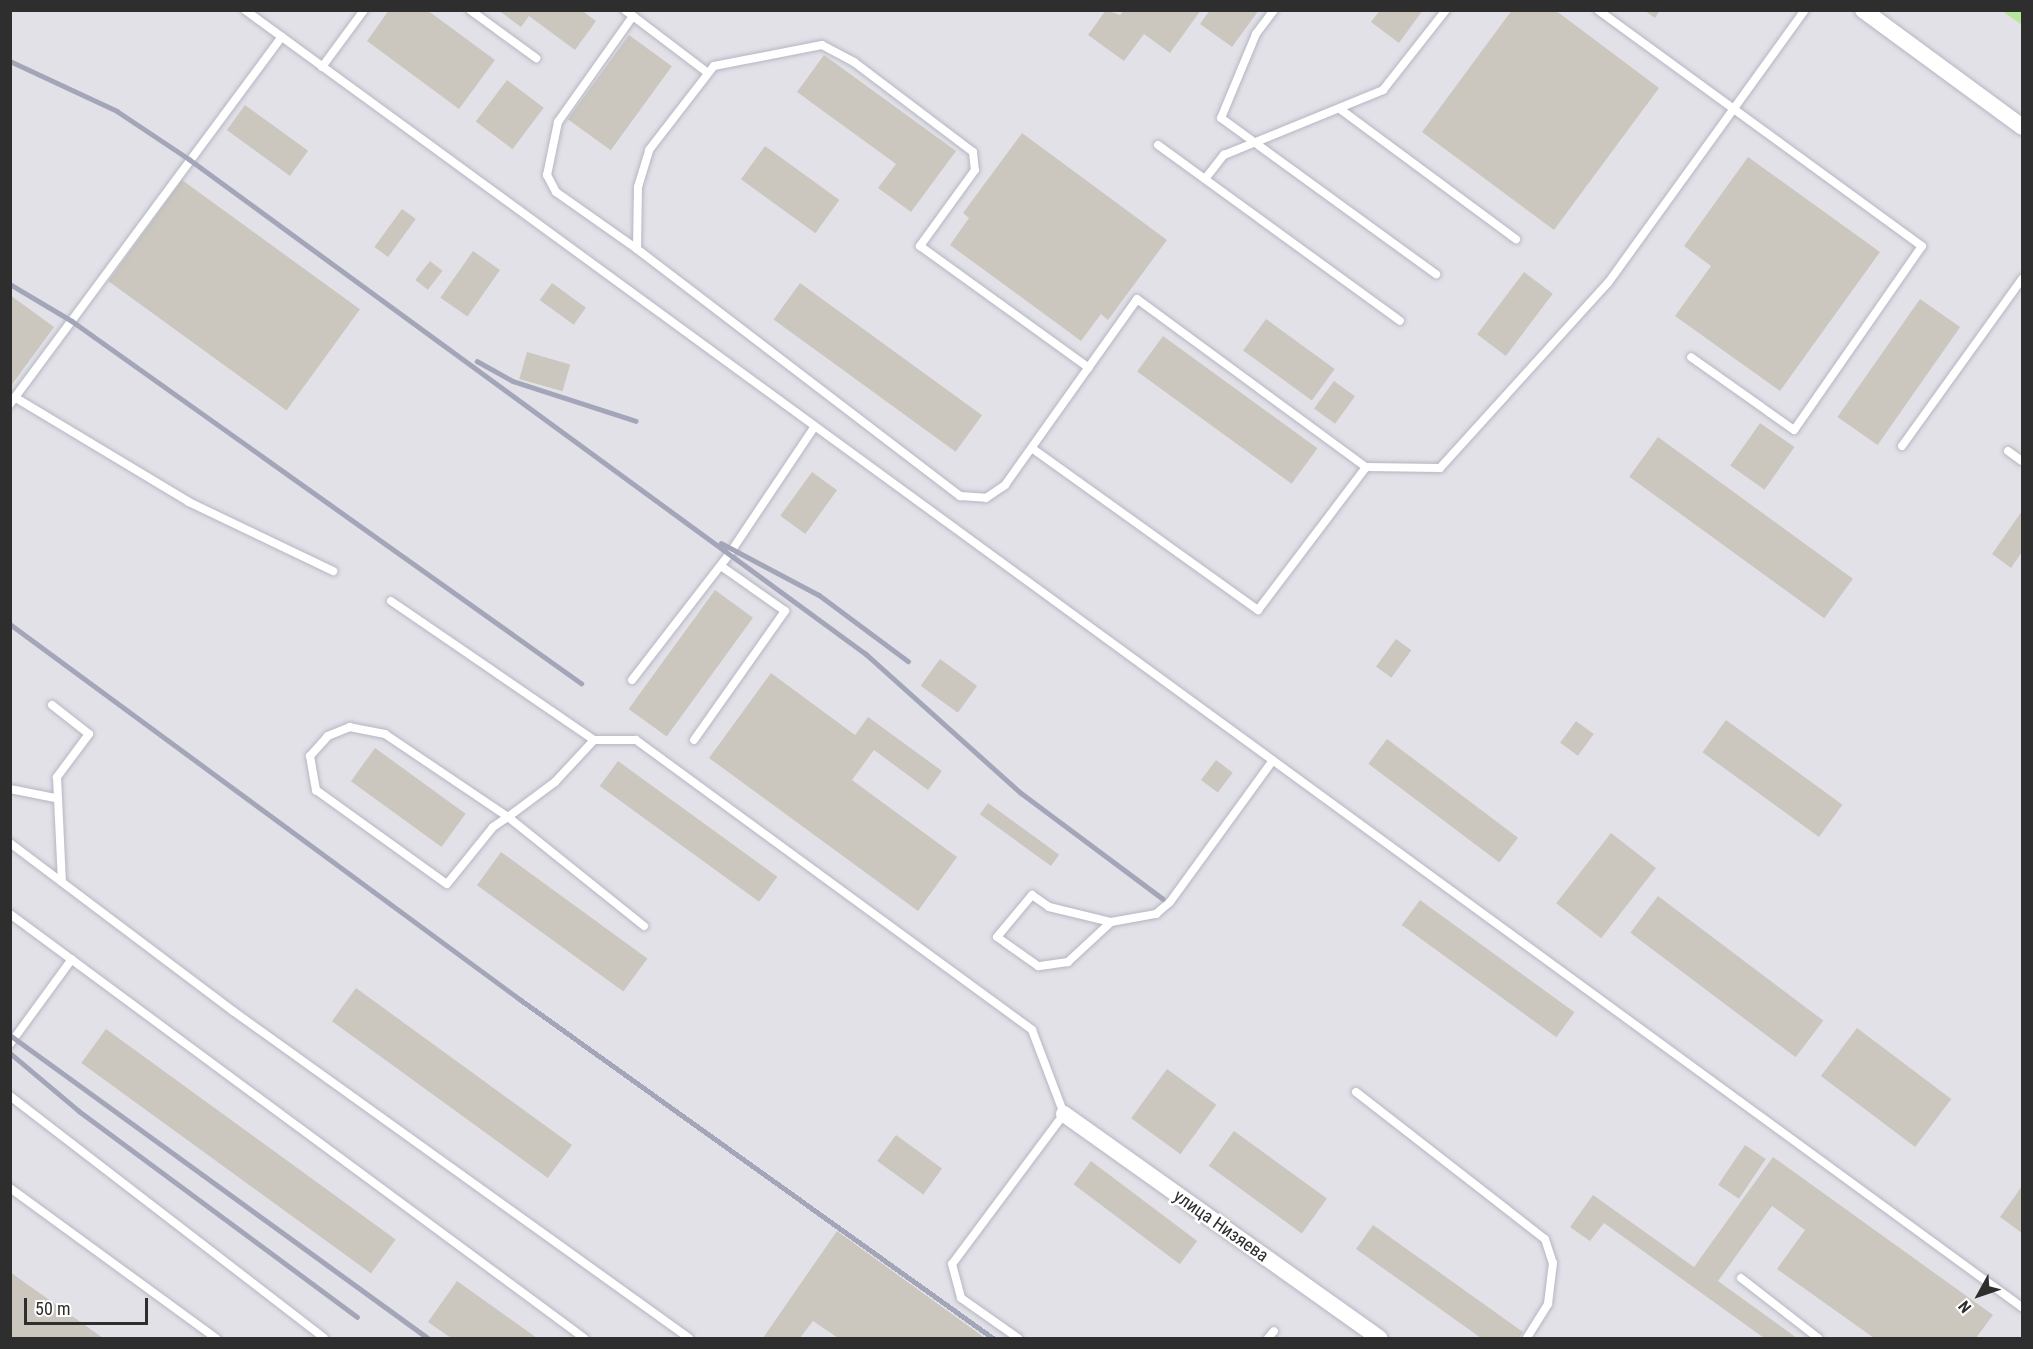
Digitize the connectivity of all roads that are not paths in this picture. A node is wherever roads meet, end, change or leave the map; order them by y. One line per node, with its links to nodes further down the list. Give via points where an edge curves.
1 (245, 10): 10 (lane)
2 (364, 10): 12 (lane)
3 (470, 10): 11 (lane)
4 (1274, 10): 17 (lane, via 1256,34 1221,118)
5 (1446, 10): 14 (lane, via 1383,90)
6 (1598, 10): 15 (lane)
7 (1805, 10): 15 (lane)
8 (1863, 10): 16 (street)
9 (629, 13): 13 (lane); 21 (lane, via 558,122 547,175 556,192)
10 (282, 37): 12 (lane); 27 (lane)
11 (536, 58)
12 (322, 67): 28 (lane)
13 (708, 73): 21 (lane, via 649,150 638,187); 26 (lane, via 714,66 822,45 854,62 974,152 975,170 920,246)
14 (1340, 109): 17 (lane); 20 (lane)
15 (1733, 111): 25 (lane, via 1922,246 1794,430); 33 (lane, via 1608,283 1440,468)
16 (2022, 127)
17 (1257, 144): 19 (lane, via 1224,155); 22 (lane)
18 (1158, 146): 19 (lane)
19 (1205, 179): 24 (lane)
20 (1516, 239)
21 (637, 249): 30 (lane, via 960,496 986,498 1005,485)
22 (1436, 274)
23 (2022, 279): 29 (lane)
24 (1400, 321)
25 (1691, 357)
26 (1089, 368): 30 (lane); 33 (lane, via 1137,299)
27 (13, 401): 35 (lane, via 189,502)
28 (815, 426): 34 (lane); 41 (lane)
29 (1902, 446)
30 (1033, 449): 33 (lane, via 1258,610)
31 (2008, 451): 32 (lane)
32 (2022, 460)
33 (1366, 467)
34 (721, 566): 37 (lane); 40 (lane, via 785,611)
35 (333, 571)
36 (391, 602): 39 (lane)
37 (632, 680)
38 (52, 705): 43 (lane, via 89,734 57,777)
39 (594, 740): 44 (lane, via 555,782); 54 (lane, via 636,740 1032,1030)
40 (694, 740)
41 (1273, 760): 48 (lane, via 1170,902 1156,914); 57 (lane)
42 (10, 789): 43 (lane)
43 (55, 798): 46 (lane)
44 (508, 817): 44 (lane, via 385,735 350,727 328,736 310,756 316,790 447,884 494,827); 49 (lane)
45 (10, 843): 46 (lane)
46 (62, 882): 61 (lane, via 243,1018)
47 (10, 914): 50 (lane)
48 (1111, 922): 48 (lane, via 1068,962 1048,965 1038,966 997,937 1032,895 1049,908)
49 (644, 926)
50 (72, 959): 51 (lane); 60 (lane)
51 (10, 1044)
52 (1356, 1092): 64 (lane, via 1545,1239 1552,1263 1548,1304)
53 (10, 1096): 59 (lane)
54 (1064, 1114): 62 (lane, via 952,1264 961,1298); 63 (street, улица Низяева)
55 (10, 1188): 58 (lane)
56 (1741, 1278): 65 (lane)
57 (2022, 1307)
58 (216, 1338)
59 (324, 1338)
60 (584, 1338)
61 (689, 1338)
62 (1018, 1338)
63 (1378, 1338)
64 (1527, 1338)
65 (1818, 1338)

